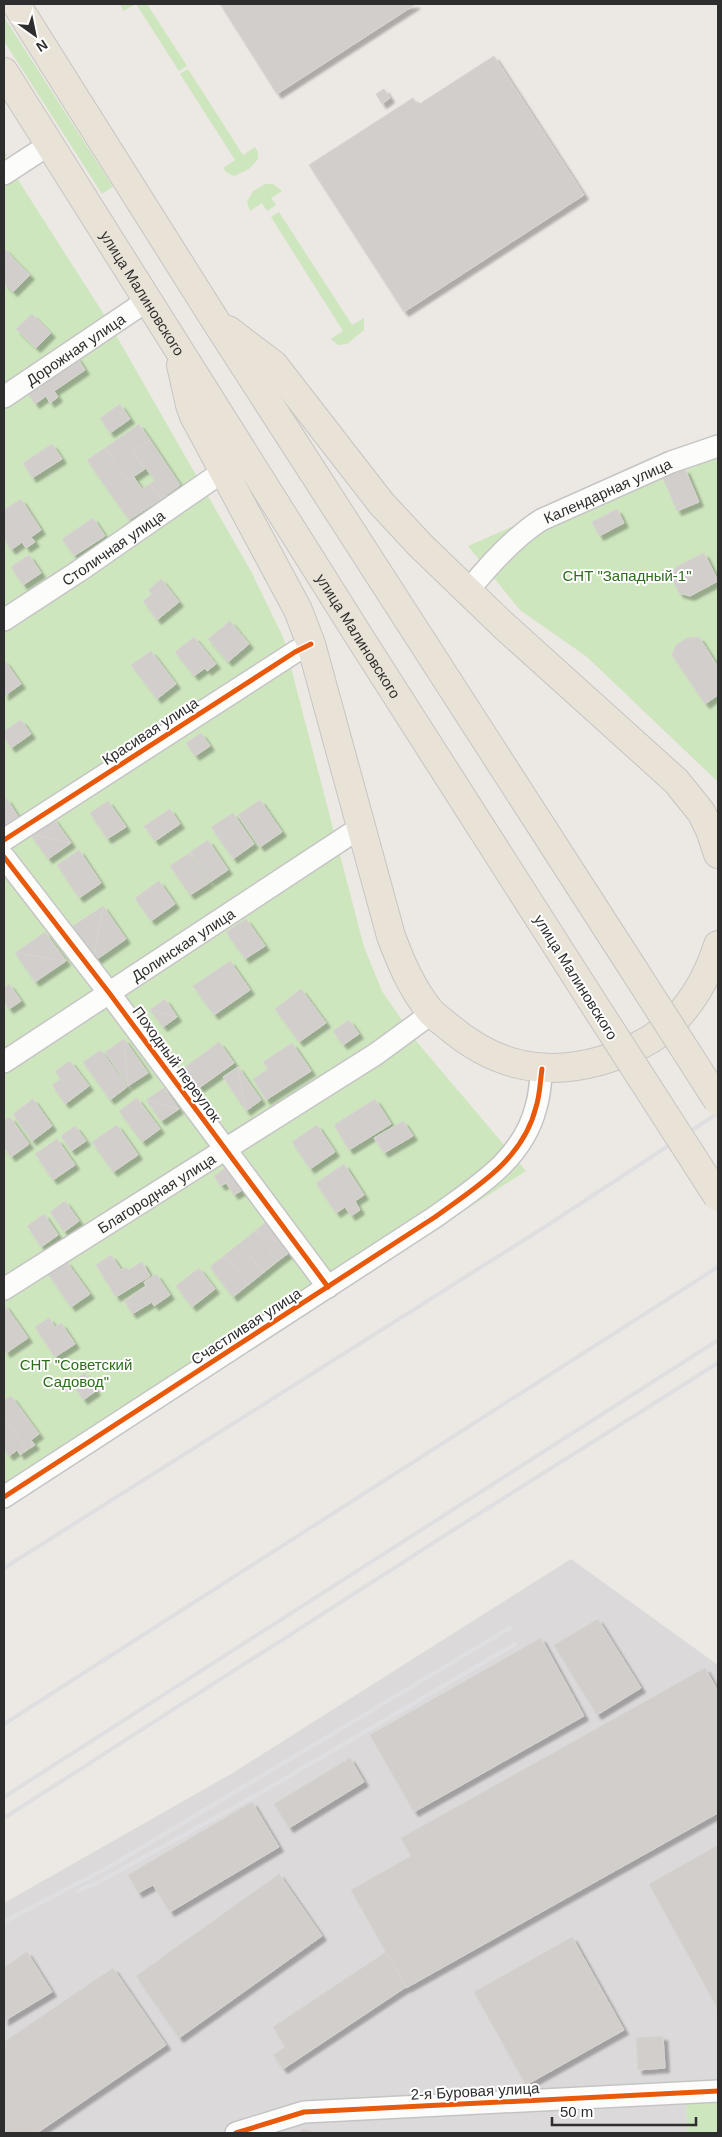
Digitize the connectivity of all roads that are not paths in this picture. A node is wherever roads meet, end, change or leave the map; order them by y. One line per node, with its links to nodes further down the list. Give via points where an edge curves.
1 (16, 4): 6 (highway)
2 (4, 72): 3 (highway, улица Малиновского)
3 (50, 144): 4 (street); 5 (highway, улица Малиновского)
4 (4, 174)
5 (148, 300): 7 (highway, улица Малиновского); 8 (street, Дорожная улица)
6 (215, 320): 11 (highway, via 274,365 381,503); 23 (highway, bridge)
7 (178, 346): 10 (highway, via 190,405); 25 (highway, улица Малиновского, bridge, via 362,641)
8 (4, 397)
9 (718, 446): 11 (street, Календарная улица, via 671,462 541,520 485,569)
10 (222, 472): 12 (street, Столичная улица); 13 (highway, via 298,610)
11 (468, 591): 15 (highway, via 676,781)
12 (4, 620)
13 (311, 644): 14 (highway); 16 (street, Красивая улица)
14 (361, 827): 19 (street, Долинская улица); 20 (highway, via 401,964)
15 (715, 836)
16 (4, 840)
17 (4, 857): 19 (street, Походный переулок)
18 (718, 945): 22 (highway, via 712,963 684,1009 643,1045 592,1063)
19 (110, 994): 21 (street, Долинская улица); 24 (street, Походный переулок)
20 (432, 1013): 22 (highway, via 490,1055); 24 (street, Благородная улица, via 376,1054)
21 (4, 1062)
22 (542, 1069): 26 (street, Счастливая улица, via 536,1108 528,1128 519,1145 498,1170 435,1217)
23 (718, 1102)
24 (224, 1150): 26 (street, Походный переулок); 27 (street, Благородная улица)
25 (718, 1197)
26 (328, 1287): 28 (street, Счастливая улица)
27 (4, 1289)
28 (4, 1497)
29 (718, 2091): 30 (street, 2-я Буровая улица, via 304,2112)
30 (236, 2133)

